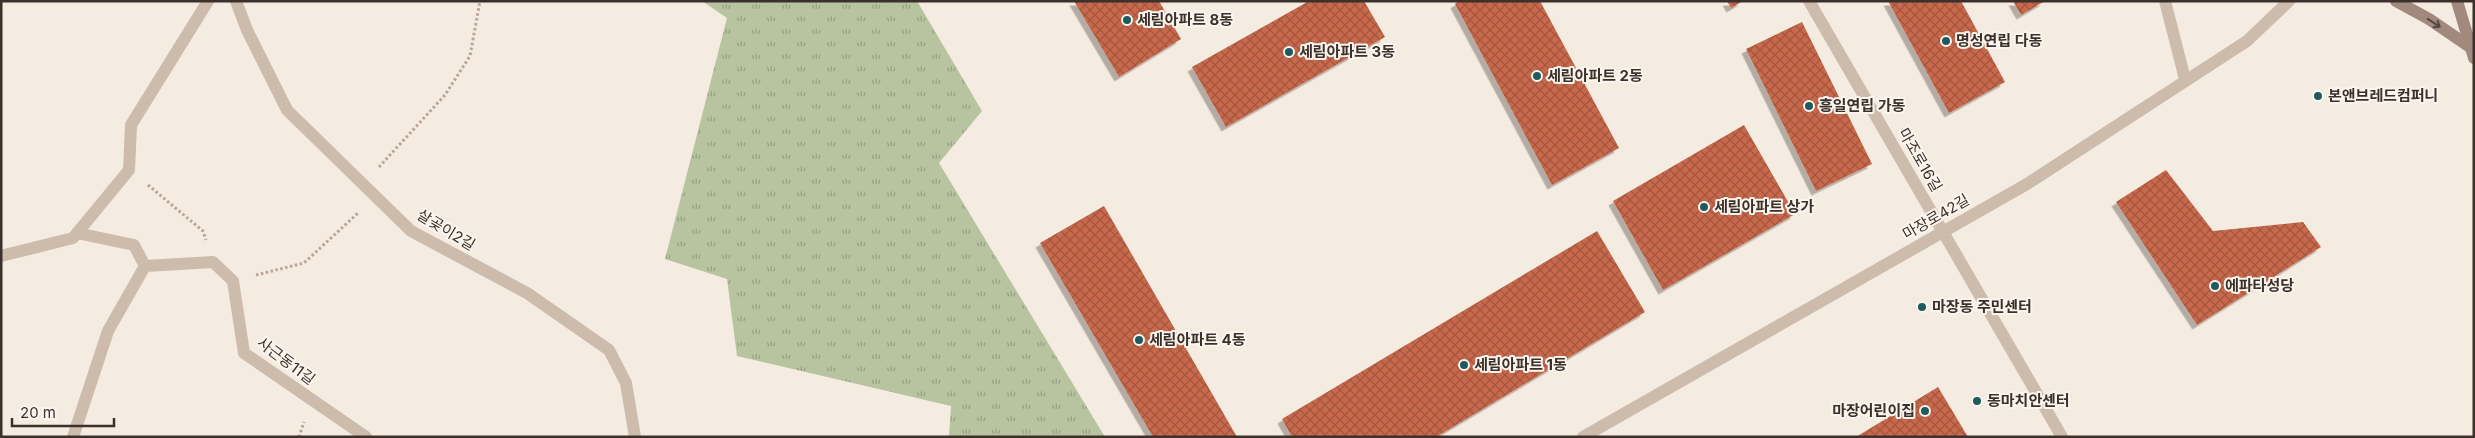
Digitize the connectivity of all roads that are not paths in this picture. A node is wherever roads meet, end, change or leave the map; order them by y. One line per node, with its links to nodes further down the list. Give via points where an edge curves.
1 (208, 1): 11 (street, via 131,124 129,170)
2 (236, 1): 16 (street, 살곶이2길, via 287,110 411,231 527,293 610,350 626,383)
3 (1809, 1): 10 (street, 마조로16길)
4 (2164, 1): 9 (street)
5 (2289, 1): 9 (street, 마장로42길, via 2247,41)
6 (2396, 1): 8 (main road, one-way to 8, via 2429,19)
7 (2461, 2): 8 (main road)
8 (2472, 53)
9 (2185, 79): 10 (street, 마장로42길, via 2027,184)
10 (1943, 232): 17 (street, 마장로42길); 18 (street, 마조로16길)
11 (77, 233): 12 (street, via 73,238); 13 (street, via 134,245)
12 (1, 256)
13 (145, 266): 14 (street, via 108,331); 15 (street, 사근동11길, via 213,262 233,281 244,353)
14 (73, 437)
15 (366, 437)
16 (635, 437)
17 (1582, 437)
18 (2062, 437)

